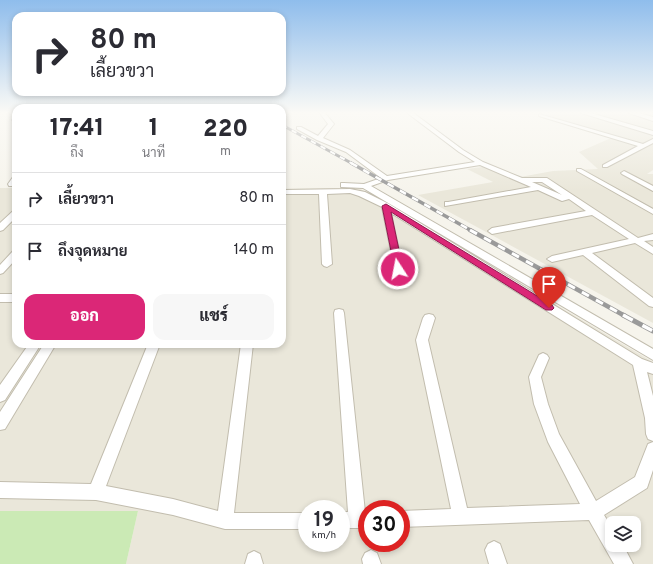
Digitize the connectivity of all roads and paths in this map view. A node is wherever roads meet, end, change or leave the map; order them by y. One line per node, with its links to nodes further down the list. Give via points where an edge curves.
1 (445, 138): 6 (street)
2 (617, 138): 5 (street)
3 (319, 139): 10 (street, via 348,151)
4 (653, 141): 5 (street)
5 (643, 146): 7 (street)
6 (481, 163): 10 (street); 11 (street)
7 (606, 166)
8 (579, 170): 23 (street)
9 (624, 173): 12 (street)
10 (386, 178): 15 (street)
11 (522, 180): 16 (street); 22 (street, via 544,180)
12 (644, 184): 13 (street); 17 (street)
13 (653, 185)
14 (286, 186): 15 (street)
15 (365, 186): 45 (street)
16 (537, 188): 20 (street); 22 (street)
17 (653, 189)
18 (323, 191): 19 (street); 21 (street, via 354,192); 33 (street)
19 (286, 192)
20 (448, 204)
21 (386, 206): 34 (street); 47 (street)
22 (591, 210): 26 (street); 28 (street)
23 (653, 212)
24 (12, 217): 25 (street)
25 (0, 228)
26 (492, 231)
27 (653, 237): 28 (street)
28 (637, 241): 29 (street); 30 (street)
29 (653, 251)
30 (586, 253): 32 (street); 38 (street)
31 (12, 257): 35 (street)
32 (552, 259)
33 (327, 264)
34 (398, 269)
35 (0, 270)
36 (0, 298): 37 (street)
37 (12, 298)
38 (653, 302)
39 (339, 313): 58 (street)
40 (429, 318): 56 (street, via 422,340)
41 (32, 348): 49 (street)
42 (48, 348): 50 (street)
43 (152, 348): 54 (street)
44 (247, 348): 59 (street)
45 (653, 355)
46 (543, 358): 55 (street, via 535,378 541,404 553,438)
47 (638, 362): 48 (street); 51 (street, via 652,418)
48 (653, 369)
49 (0, 396)
50 (0, 424)
51 (653, 434)
52 (653, 450): 55 (street, via 641,482)
53 (0, 490): 54 (street)
54 (96, 492): 59 (street, via 173,507)
55 (593, 512): 56 (street); 61 (street)
56 (461, 516): 57 (street)
57 (410, 519)
58 (355, 520)
59 (225, 521): 60 (street)
60 (298, 521)
61 (605, 532)
62 (617, 552): 63 (street)
63 (624, 564)

